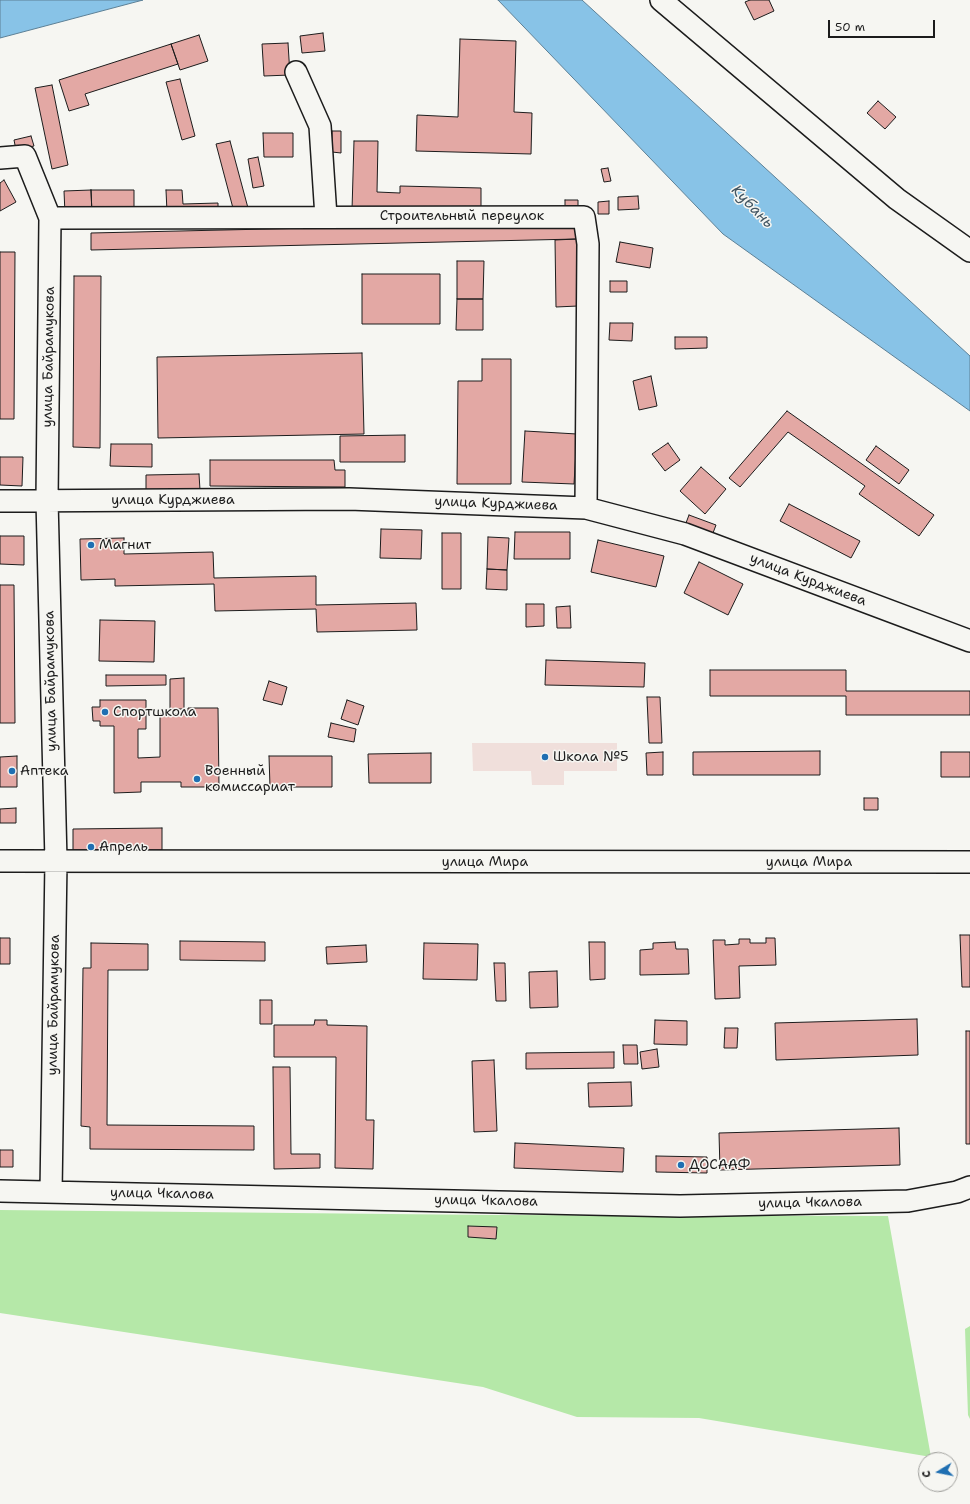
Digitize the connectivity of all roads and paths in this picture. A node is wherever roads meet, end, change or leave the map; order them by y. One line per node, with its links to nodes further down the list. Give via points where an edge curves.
1 (661, 0): 6 (street, via 897,199)
2 (296, 72): 4 (street, via 320,126)
3 (0, 158): 5 (street, via 26,156)
4 (326, 217): 5 (street, Строительный переулок); 9 (street, Строительный переулок, via 584,217 588,244)
5 (50, 218): 7 (street, улица Байрамукова)
6 (970, 251)
7 (47, 500): 8 (street, улица Курджиева); 9 (street, улица Курджиева, via 349,499); 12 (street, улица Байрамукова)
8 (0, 501)
9 (586, 508): 10 (street, улица Курджиева, via 685,534)
10 (970, 641)
11 (0, 861): 12 (street, улица Мира)
12 (56, 861): 13 (street, улица Мира); 16 (street, улица Байрамукова)
13 (970, 862)
14 (970, 1187): 16 (street, улица Чкалова, via 957,1192 908,1200 680,1206)
15 (0, 1191): 16 (street, улица Чкалова)
16 (51, 1192)

